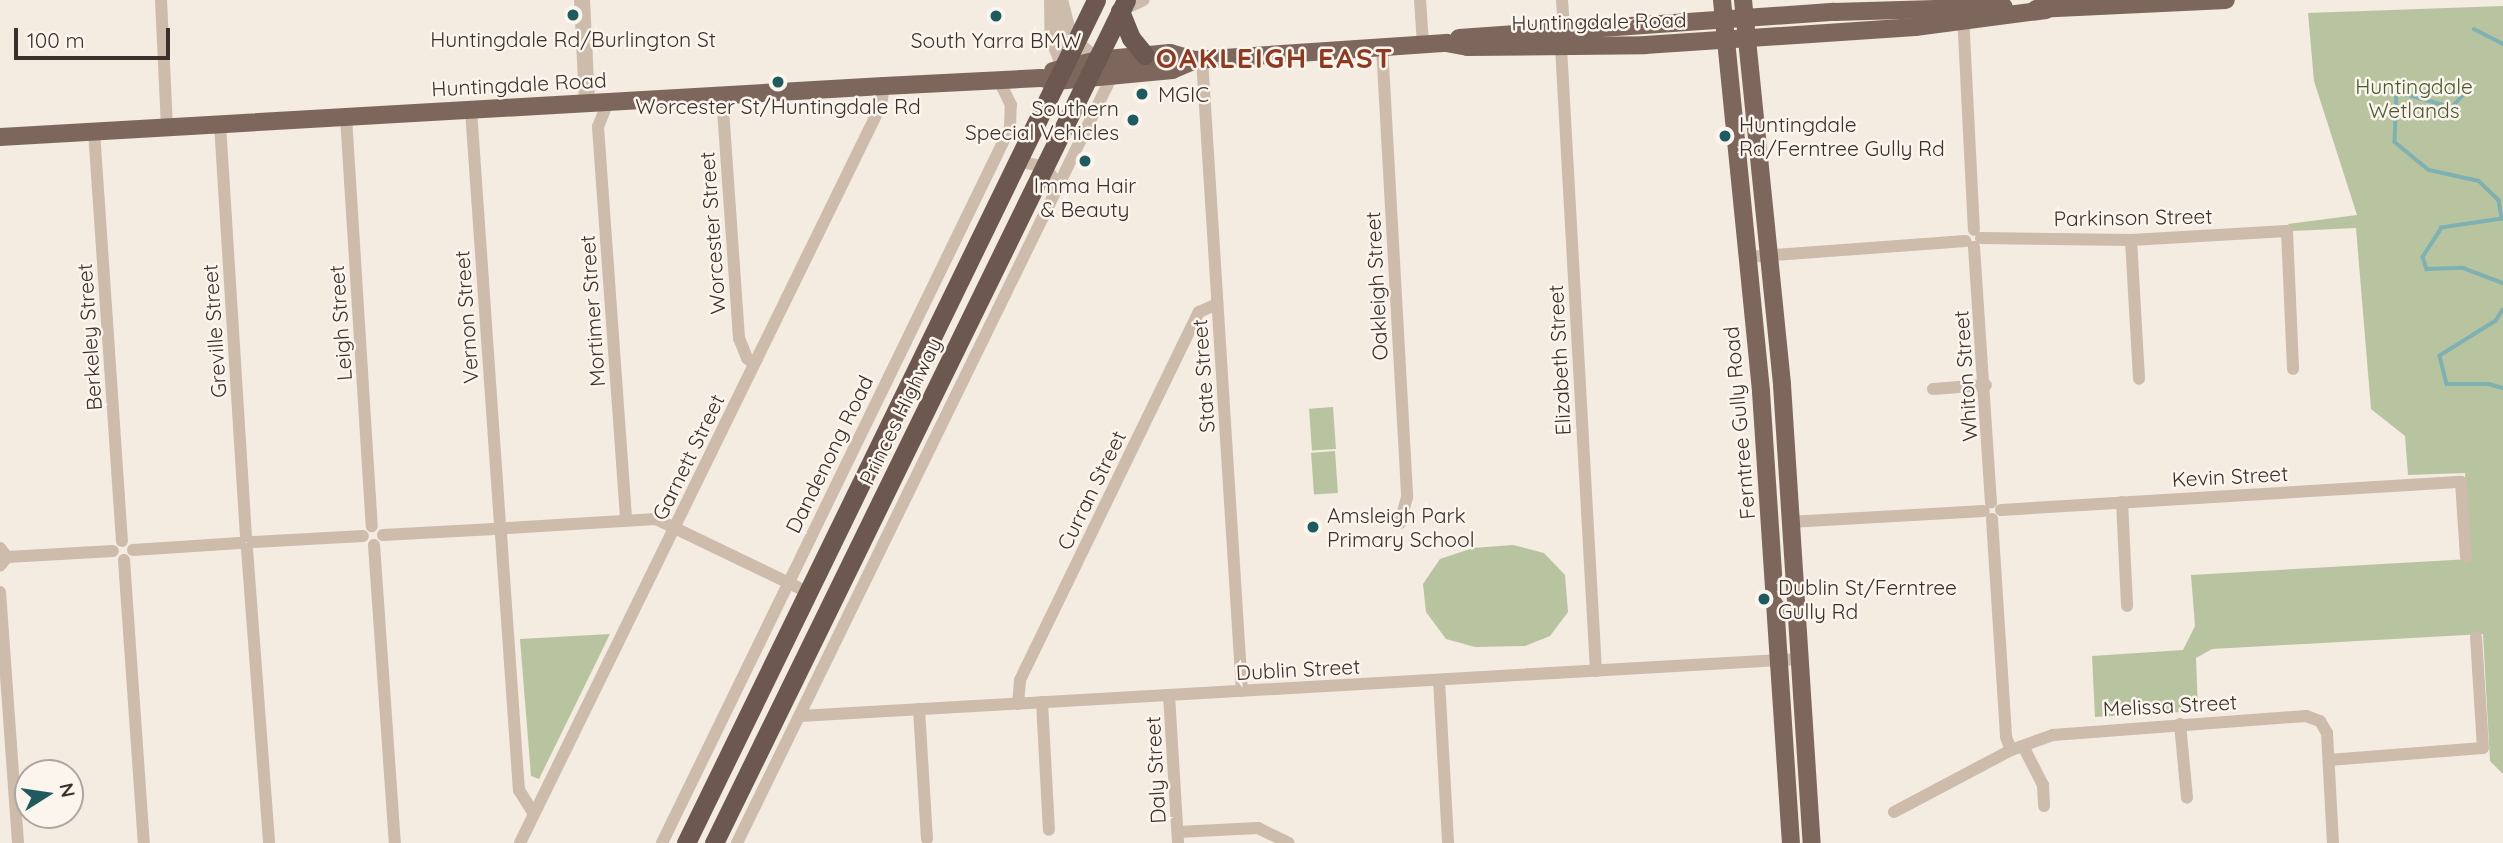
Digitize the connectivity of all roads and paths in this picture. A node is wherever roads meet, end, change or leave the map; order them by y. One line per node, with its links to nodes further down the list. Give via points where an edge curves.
1 (161, 0): 36 (street)
2 (582, 0): 32 (street)
3 (1052, 0): 25 (street)
4 (1060, 0): 19 (street)
5 (1096, 0): 19 (highway, Princes Highway)
6 (1144, 0): 12 (street)
7 (1420, 0): 20 (street)
8 (1562, 0): 17 (street, Elizabeth Street)
9 (1722, 0): 15 (main road, Ferntree Gully Road)
10 (1743, 0): 14 (main road, Ferntree Gully Road)
11 (2226, 0): 13 (main road, Huntingdale Road)
12 (1123, 5): 22 (highway, via 1131,38); 24 (highway, Princes Highway)
13 (1963, 15): 14 (main road, Huntingdale Road); 16 (main road, Huntingdale Road); 42 (street, Whiton Street)
14 (1745, 18): 15 (main road, Huntingdale Road); 16 (main road, Ferntree Gully Road)
15 (1723, 21): 17 (main road, Huntingdale Road); 18 (main road, Ferntree Gully Road)
16 (1746, 37): 18 (main road, Huntingdale Road); 44 (main road, Ferntree Gully Road)
17 (1563, 38): 18 (main road, Huntingdale Road); 20 (main road, Huntingdale Road, via 1469,35); 73 (street, Elizabeth Street)
18 (1724, 39): 45 (main road, Ferntree Gully Road)
19 (1074, 44): 24 (street); 25 (highway, Princes Highway)
20 (1423, 44): 21 (main road, Huntingdale Road)
21 (1382, 46): 23 (main road, Huntingdale Road); 56 (street, Oakleigh Street, via 1407,497)
22 (1145, 55): 23 (main road, Huntingdale Road, via 1170,53); 24 (main road, Huntingdale Road)
23 (1199, 59): 26 (main road, Huntingdale Road, via 1172,70); 46 (street, State Street)
24 (1097, 60): 25 (main road, Huntingdale Road); 27 (highway, Princes Highway)
25 (1054, 75): 27 (main road, Huntingdale Road); 28 (main road, Huntingdale Road); 39 (highway, Princes Highway)
26 (1112, 76): 27 (main road, Huntingdale Road); 41 (street)
27 (1087, 79): 40 (highway, Princes Highway)
28 (999, 80): 29 (main road, Huntingdale Road); 66 (street, Dandenong Road, via 1011,106 1010,128)
29 (884, 86): 30 (main road, Huntingdale Road); 47 (street, Garnett Street, via 881,104)
30 (722, 95): 31 (main road, Huntingdale Road); 47 (street, Worcester Street, via 739,338)
31 (608, 102): 32 (main road, Huntingdale Road); 55 (street, Mortimer Street, via 598,127)
32 (587, 103): 33 (main road, Huntingdale Road)
33 (471, 110): 34 (main road, Huntingdale Road); 59 (street, Vernon Street)
34 (346, 117): 35 (main road, Huntingdale Road); 61 (street, Leigh Street)
35 (220, 124): 36 (main road, Huntingdale Road); 62 (street, Greville Street)
36 (167, 127): 37 (main road, Huntingdale Road)
37 (94, 131): 38 (main road, Huntingdale Road); 63 (street, Berkeley Street)
38 (0, 137)
39 (1017, 162): 40 (street); 68 (highway, Princes Highway)
40 (1046, 167): 41 (street); 54 (highway, Princes Highway)
41 (1058, 186): 60 (street)
42 (1973, 239): 43 (street, Parkinson Street); 44 (street, Parkinson Street); 50 (street, Whiton Street)
43 (2131, 240): 48 (street, Parkinson Street, via 2287,230); 49 (street)
44 (1768, 255): 45 (street, Parkinson Street); 57 (main road, Ferntree Gully Road)
45 (1747, 257): 72 (main road, Ferntree Gully Road)
46 (1217, 304): 75 (street, State Street); 78 (street, Curran Street, via 1199,312 1020,680)
47 (754, 364): 58 (street, Garnett Street)
48 (2293, 369)
49 (2139, 379)
50 (1986, 385): 51 (street); 53 (street, Whiton Street)
51 (1933, 389)
52 (2122, 502): 53 (street, Kevin Street); 64 (street, Kevin Street, via 2461,482); 69 (street)
53 (1992, 510): 57 (street, Kevin Street); 82 (street, Whiton Street, via 2006,737)
54 (873, 517): 60 (street); 98 (highway, Princes Highway)
55 (626, 520): 58 (street, via 656,519); 59 (street)
56 (1400, 523)
57 (1789, 523): 71 (main road, Ferntree Gully Road)
58 (674, 527): 66 (street); 87 (street, Garnett Street)
59 (501, 528): 61 (street); 87 (street, Vernon Street, via 519,790)
60 (892, 528): 80 (street)
61 (373, 536): 62 (street); 94 (street, Leigh Street)
62 (247, 543): 63 (street); 93 (street, Greville Street)
63 (120, 550): 65 (street); 92 (street, Berkeley Street)
64 (2466, 556)
65 (2, 557)
66 (788, 583): 68 (street); 96 (street, Dandenong Road)
67 (0, 592): 91 (street)
68 (808, 592): 97 (highway, Princes Highway)
69 (2127, 606)
70 (2476, 637): 83 (street, via 2483,748)
71 (1799, 659): 72 (street, Dublin Street); 103 (main road, Ferntree Gully Road)
72 (1779, 661): 73 (street, Dublin Street); 102 (main road, Ferntree Gully Road)
73 (1596, 671): 74 (street, Dublin Street)
74 (1439, 680): 75 (street, Dublin Street); 101 (street)
75 (1242, 691): 76 (street, Dublin Street)
76 (1169, 695): 77 (street, Dublin Street); 89 (street, Daly Street)
77 (1042, 702): 78 (street, Dublin Street); 88 (street)
78 (1018, 704): 79 (street, Dublin Street)
79 (919, 709): 80 (street, Dublin Street); 90 (street)
80 (800, 716): 99 (street)
81 (2180, 724): 82 (street, Melissa Street, via 2076,730); 83 (street, Melissa Street, via 2306,716 2320,721 2327,733); 84 (street)
82 (2017, 748): 85 (street, Whiton Street, via 2043,785); 86 (street, Melissa Street)
83 (2329, 760): 104 (street)
84 (2187, 798)
85 (2044, 806)
86 (1894, 813)
87 (534, 814): 95 (street, Garnett Street)
88 (1049, 830)
89 (1178, 838): 100 (street, via 1258,828)
90 (926, 839)
91 (18, 843)
92 (145, 843)
93 (269, 843)
94 (395, 843)
95 (520, 843)
96 (662, 843)
97 (686, 843)
98 (714, 843)
99 (737, 843)
100 (1289, 843)
101 (1448, 843)
102 (1791, 843)
103 (1812, 843)
104 (2333, 843)

